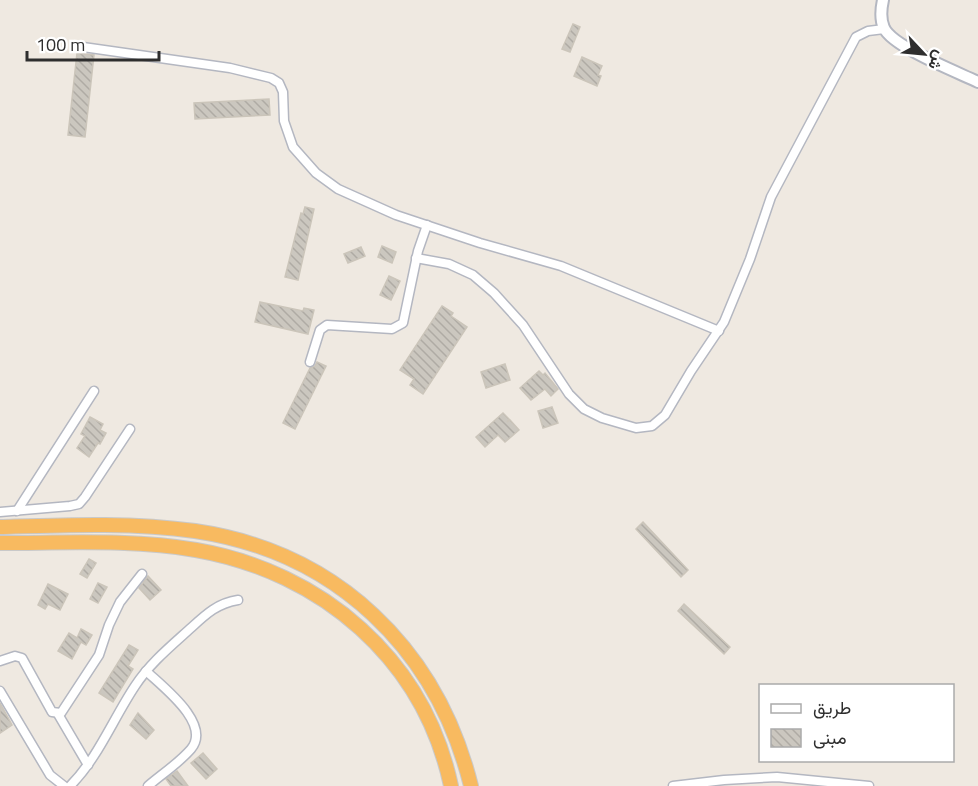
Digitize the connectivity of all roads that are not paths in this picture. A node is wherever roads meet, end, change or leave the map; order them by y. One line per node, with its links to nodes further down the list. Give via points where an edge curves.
1 (883, 0): 2 (street)
2 (884, 29): 4 (street, via 894,41); 7 (street, via 856,37 771,197 735,299)
3 (76, 46): 5 (street, via 230,68 271,78 283,92 289,139 316,173 338,189)
4 (978, 82)
5 (427, 225): 6 (street); 7 (street, via 561,266)
6 (416, 258): 7 (street, via 449,264 484,284 523,325 576,403 593,415 636,428 647,428 662,420); 8 (street, via 405,319 400,326 388,329 327,325 320,330)
7 (719, 331)
8 (310, 362)
9 (94, 391): 11 (street)
10 (130, 429): 11 (street, via 79,504)
11 (17, 511): 12 (street)
12 (0, 512)
13 (0, 527): 26 (highway, via 132,525 197,532 258,546 313,570 371,611 416,662 445,710)
14 (0, 543): 25 (highway, via 98,543 194,549 252,564 300,585 345,615 392,660 425,712 442,751)
15 (142, 574): 20 (street, via 114,613 94,664 64,711)
16 (238, 600): 18 (street, via 209,612)
17 (0, 661): 20 (street, via 22,658 52,712)
18 (146, 671): 21 (street); 24 (street, via 191,716 197,728 191,749)
19 (0, 691): 22 (street, via 50,775)
20 (58, 714): 21 (street)
21 (88, 765): 23 (street)
22 (64, 786)
23 (70, 786)
24 (148, 786)
25 (451, 786)
26 (471, 786)
27 (673, 786): 28 (street, via 777,777)
28 (869, 786)

